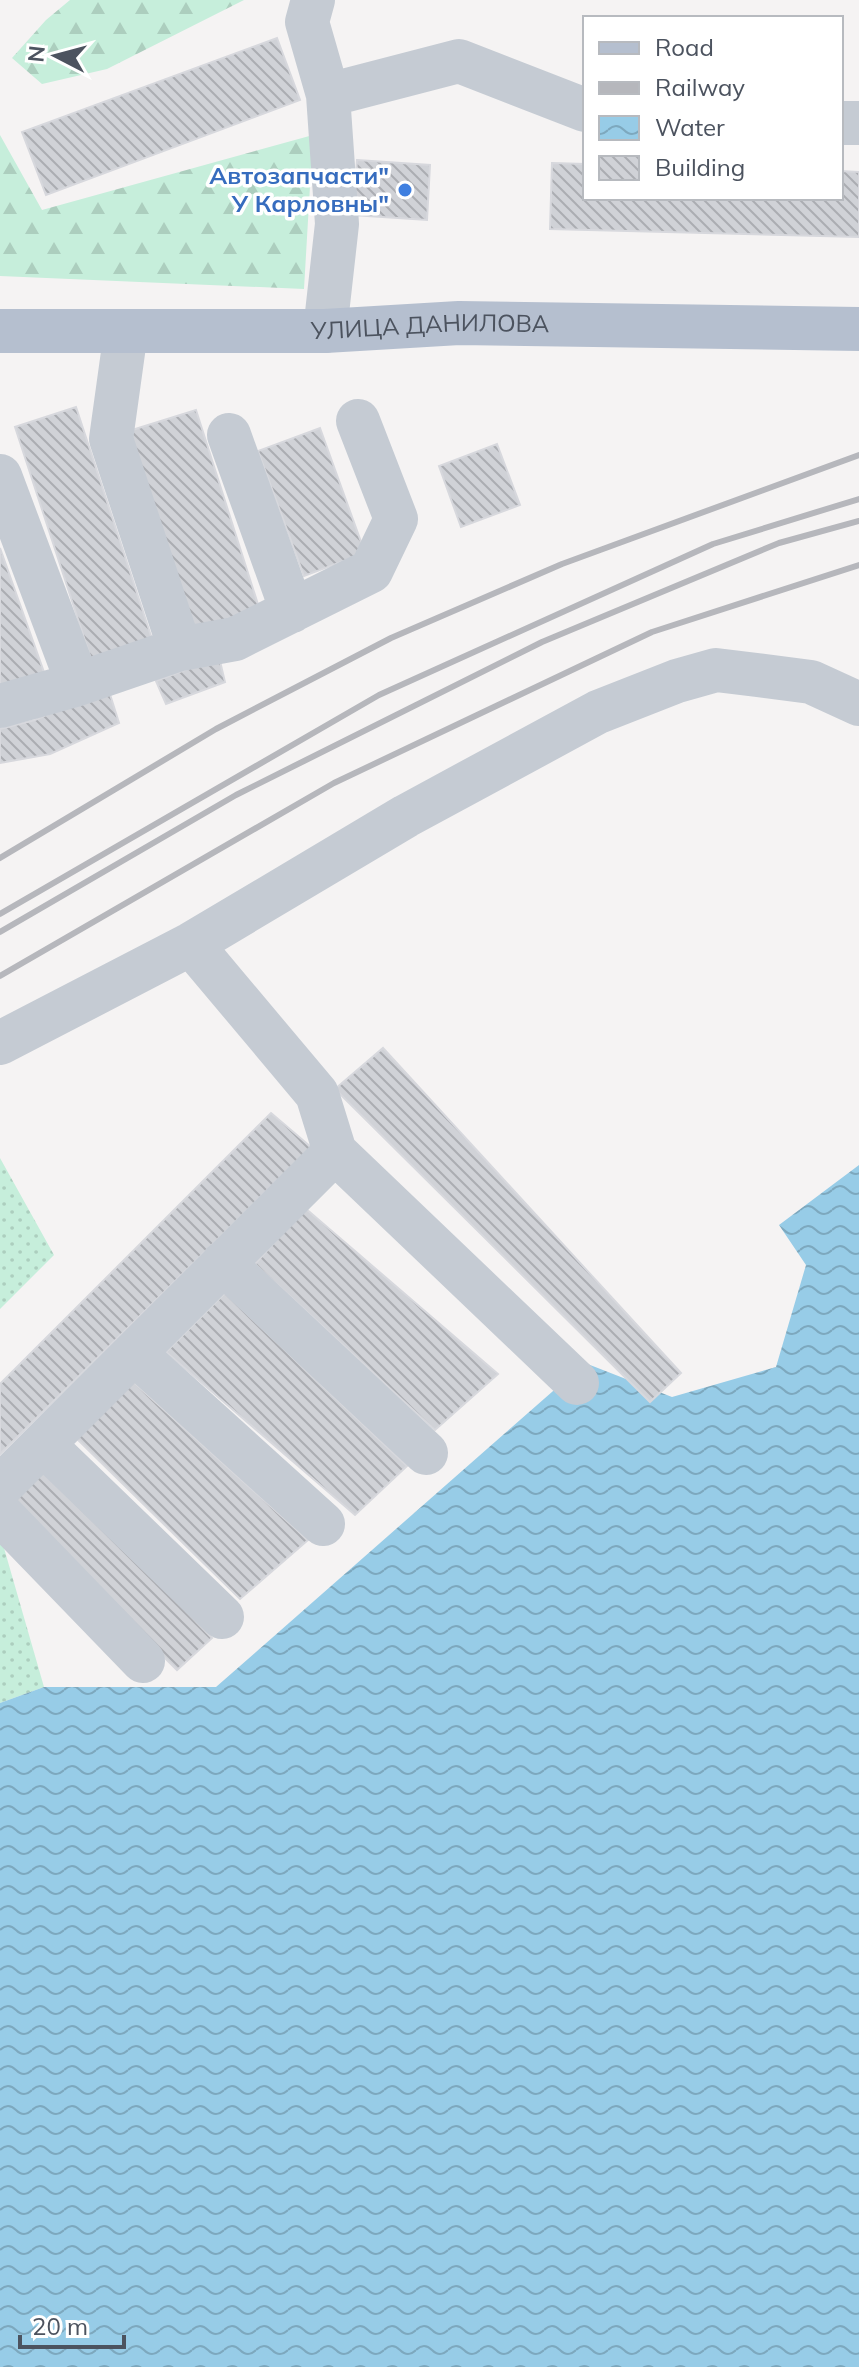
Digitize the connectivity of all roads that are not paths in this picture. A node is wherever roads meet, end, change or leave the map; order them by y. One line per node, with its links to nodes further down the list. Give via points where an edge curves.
1 (313, 0): 2 (lane, via 307,22)
2 (328, 95): 3 (lane, via 459,61); 7 (lane, via 337,224)
3 (583, 109)
4 (859, 329): 7 (main road, УЛИЦА ДАНИЛОВА, via 459,323)
5 (0, 331): 6 (main road, УЛИЦА ДАНИЛОВА)
6 (126, 331): 7 (main road, УЛИЦА ДАНИЛОВА); 12 (lane, via 111,439)
7 (325, 331)
8 (358, 421): 11 (lane, via 396,519 371,571)
9 (229, 435): 11 (lane)
10 (0, 476): 13 (lane)
11 (292, 611): 12 (lane, via 235,639)
12 (180, 649): 13 (lane)
13 (78, 684): 15 (lane)
14 (859, 704): 16 (lane, via 811,682 757,675 716,670 677,681 598,712 406,816)
15 (0, 706)
16 (191, 944): 17 (lane); 18 (lane, via 317,1094)
17 (0, 1043)
18 (335, 1152): 19 (lane); 21 (lane)
19 (223, 1263): 20 (lane); 23 (lane)
20 (134, 1353): 22 (lane); 26 (lane)
21 (577, 1383)
22 (43, 1444): 24 (lane); 27 (lane)
23 (426, 1453)
24 (0, 1487)
25 (0, 1513): 28 (lane)
26 (323, 1524)
27 (222, 1617)
28 (143, 1661)

